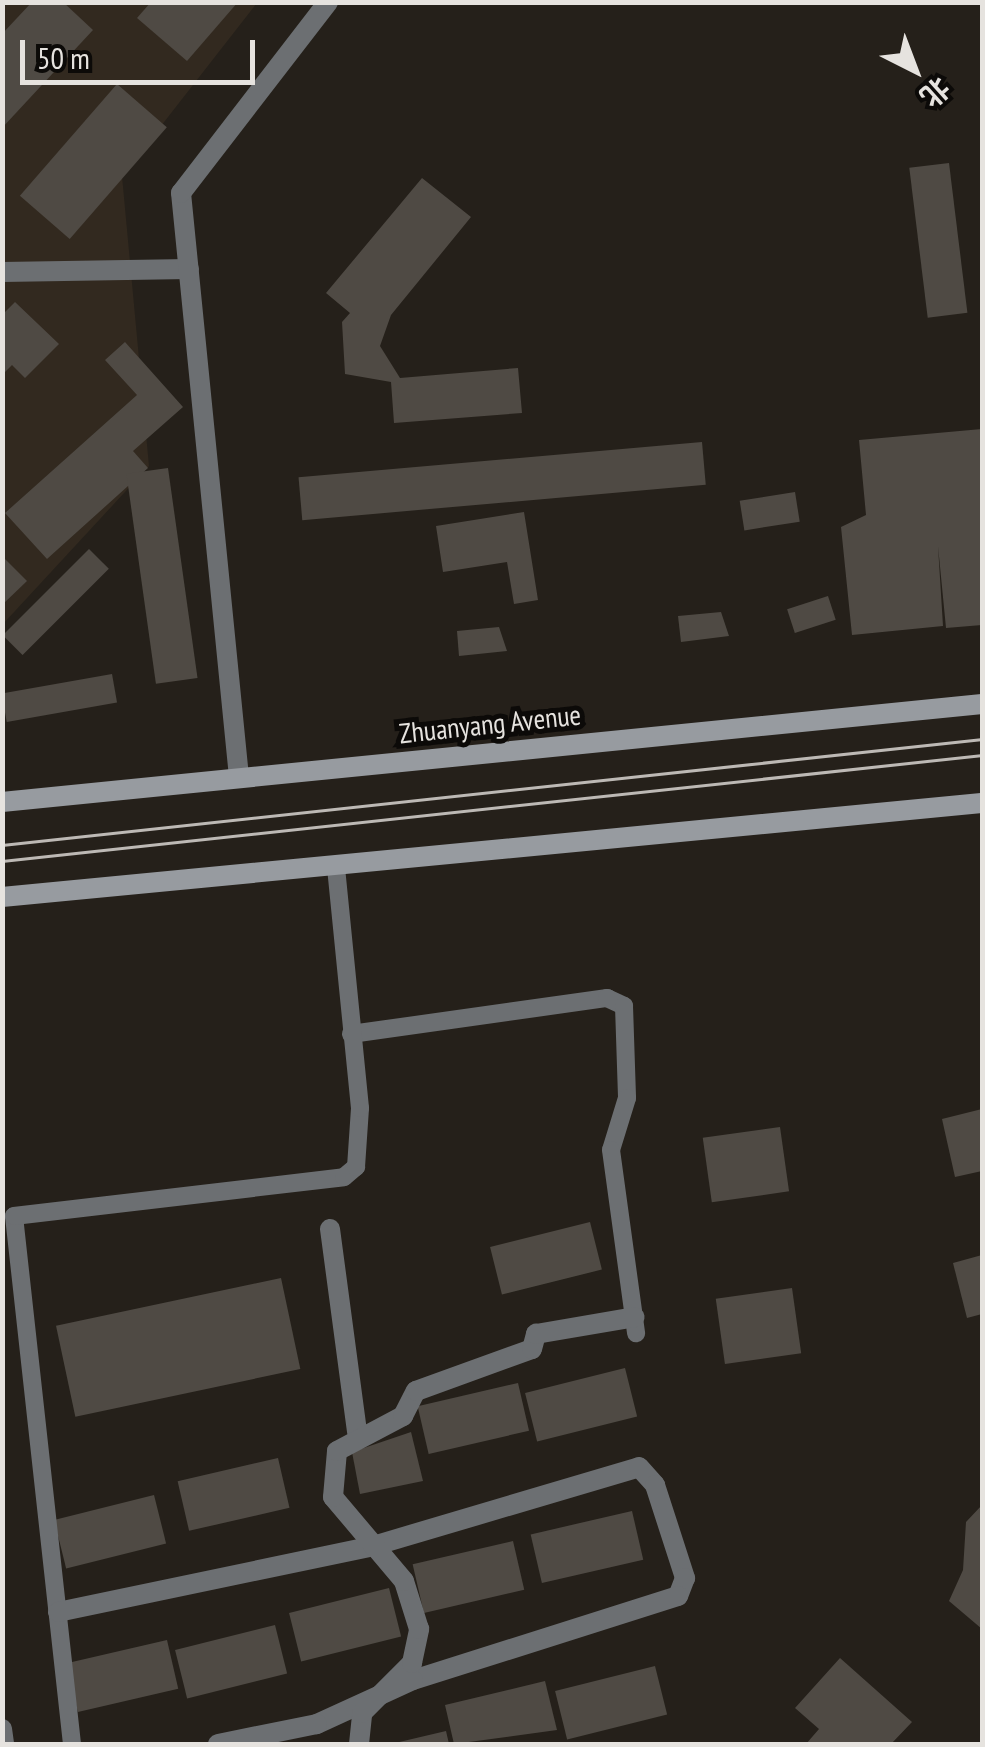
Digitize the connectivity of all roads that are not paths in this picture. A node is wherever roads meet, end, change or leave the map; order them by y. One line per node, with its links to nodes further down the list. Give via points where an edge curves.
1 (328, 2): 2 (street, via 181,193)
2 (189, 269): 3 (street); 5 (street)
3 (2, 272)
4 (982, 704): 5 (main road, Zhuanyang Avenue)
5 (239, 777): 6 (main road, Zhuanyang Avenue)
6 (2, 802)
7 (982, 803): 8 (main road)
8 (336, 867): 9 (main road); 10 (lane)
9 (2, 897)
10 (352, 1034): 12 (lane, via 607,998 624,1006 627,1098 611,1150); 15 (lane, via 361,1149 344,1177 14,1216)
11 (330, 1228): 13 (street)
12 (636, 1325): 13 (street, via 536,1334 532,1349 428,1384 403,1416)
13 (357, 1432): 14 (street, via 336,1451 333,1496)
14 (373, 1546): 15 (street); 16 (street, via 404,1581 419,1629 412,1663); 16 (street, via 639,1467 655,1485 684,1578 665,1603)
15 (58, 1612): 19 (lane)
16 (370, 1698): 20 (street, via 316,1724); 21 (street)
17 (2, 1729): 18 (street)
18 (4, 1744)
19 (72, 1744)
20 (218, 1744)
21 (359, 1744)

